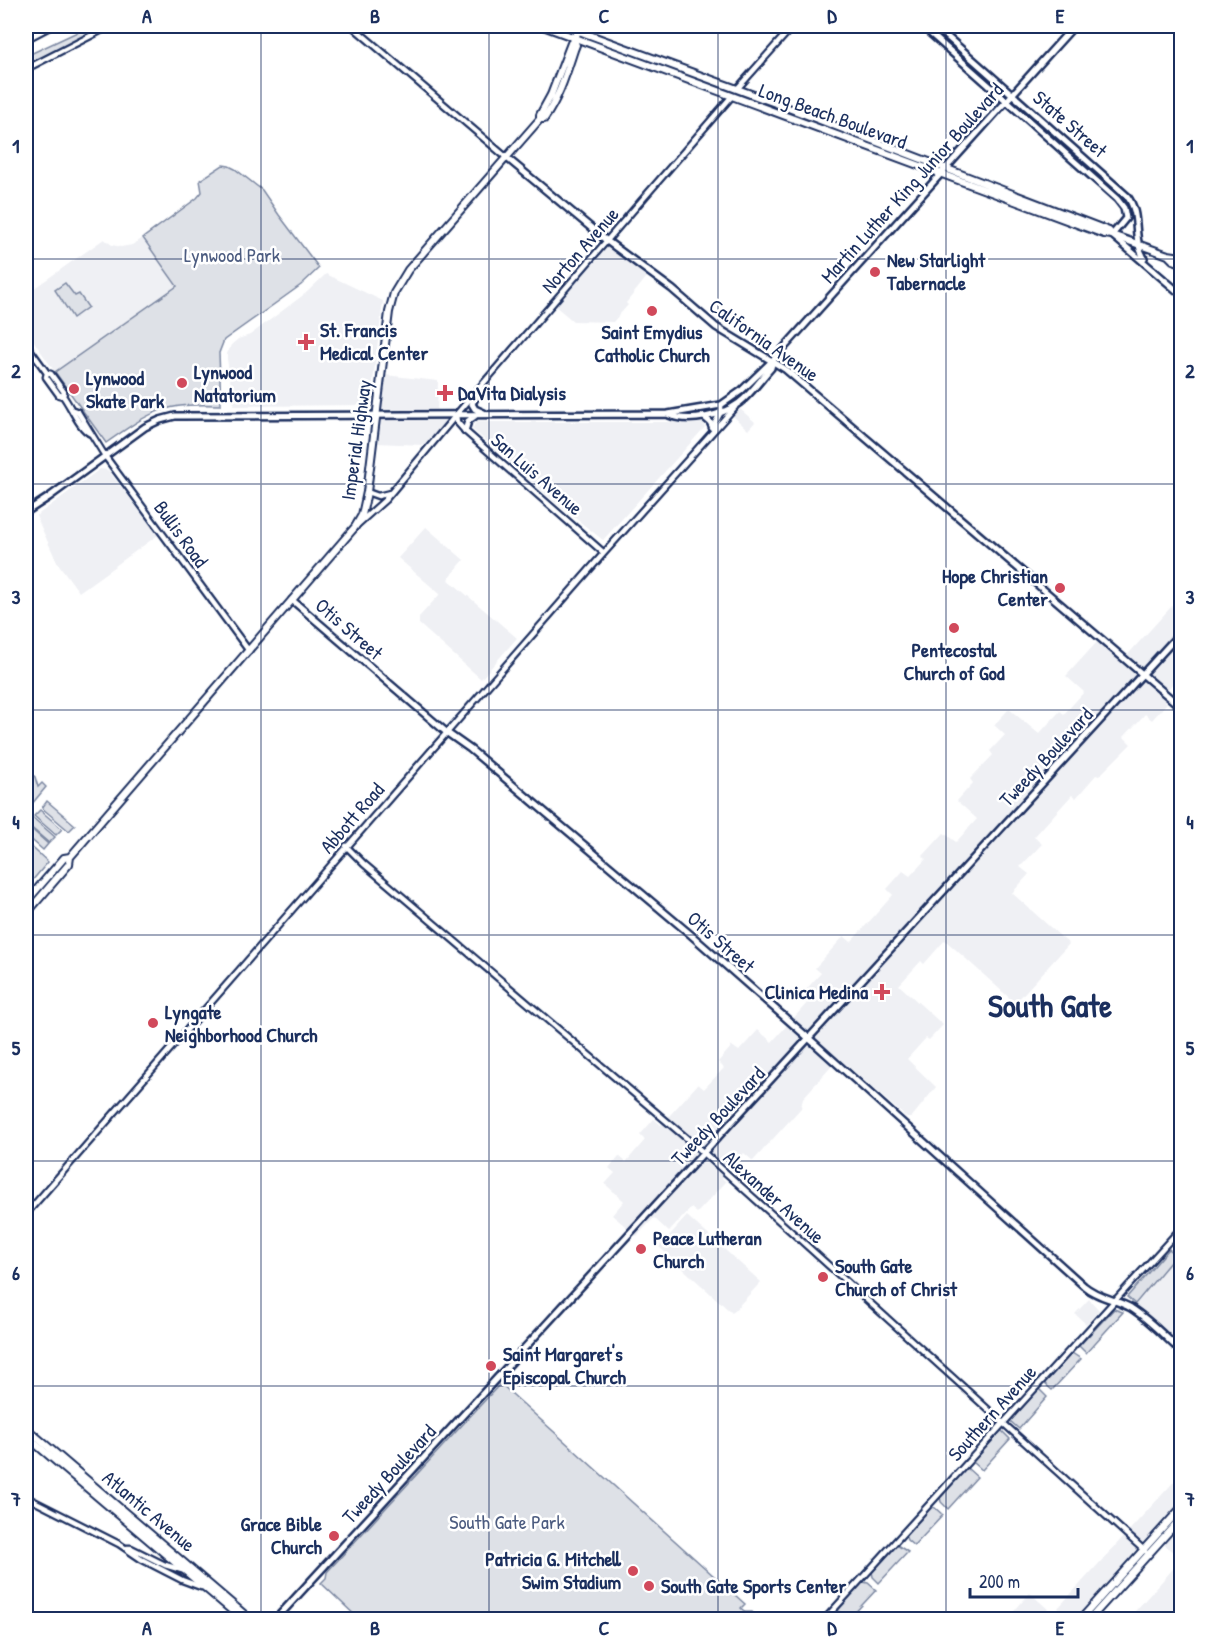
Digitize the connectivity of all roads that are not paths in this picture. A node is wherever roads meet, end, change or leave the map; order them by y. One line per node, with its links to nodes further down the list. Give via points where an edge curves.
1 (49, 26): 11 (highway)
2 (110, 26): 13 (street)
3 (352, 26): 22 (street, California Avenue)
4 (543, 26): 12 (main road, Long Beach Boulevard)
5 (565, 26): 10 (main road, Long Beach Boulevard)
6 (793, 26): 14 (street, Norton Avenue)
7 (922, 26): 17 (main road, State Street)
8 (935, 26): 15 (main road, State Street)
9 (1074, 26): 15 (main road, Martin Luther King Junior Boulevard)
10 (579, 28): 12 (main road, Imperial Highway); 14 (main road, Long Beach Boulevard)
11 (26, 38)
12 (574, 40): 16 (main road, Long Beach Boulevard); 22 (main road, Imperial Highway, via 576,45 560,93 544,119)
13 (26, 69)
14 (737, 90): 16 (street, Norton Avenue); 18 (main road, Long Beach Boulevard)
15 (1013, 93): 17 (main road, Martin Luther King Junior Boulevard); 26 (main road, State Street, via 1127,196 1135,208)
16 (732, 96): 19 (main road, Long Beach Boulevard); 25 (street, Norton Avenue)
17 (1007, 100): 23 (main road, Martin Luther King Junior Boulevard); 24 (main road, State Street, via 1117,199 1126,218)
18 (778, 104): 19 (main road, via 775,108); 21 (main road, Long Beach Boulevard)
19 (756, 105): 20 (main road, Long Beach Boulevard)
20 (791, 117): 21 (main road); 23 (main road, Long Beach Boulevard)
21 (811, 117): 23 (main road, Long Beach Boulevard)
22 (507, 158): 25 (main road, California Avenue); 38 (main road, Imperial Highway, via 398,286 389,312)
23 (944, 171): 24 (main road, Long Beach Boulevard); 33 (main road, Martin Luther King Junior Boulevard)
24 (1112, 235): 26 (main road, Long Beach Boulevard); 30 (main road, State Street)
25 (607, 241): 33 (main road, California Avenue, via 716,327); 34 (street, Norton Avenue)
26 (1137, 244): 27 (main road, Long Beach Boulevard); 30 (main road, State Street)
27 (1168, 255): 28 (main road, Long Beach Boulevard); 29 (main road, Long Beach Boulevard)
28 (1182, 258)
29 (1182, 263)
30 (1150, 266): 31 (main road, State Street)
31 (1182, 295)
32 (26, 344): 47 (street, Bullis Road, via 91,429)
33 (773, 360): 35 (main road, Martin Luther King Junior Boulevard, via 771,368); 36 (main road, Martin Luther King Junior Boulevard); 56 (main road, California Avenue)
34 (480, 388): 40 (street, Norton Avenue); 42 (main road, via 473,397 473,406)
35 (739, 403): 37 (main road, Martin Luther King Junior Boulevard); 46 (street, Abbott Road)
36 (721, 405): 37 (street, Abbott Road); 39 (main road, Martin Luther King Junior Boulevard)
37 (721, 412): 43 (main road, Martin Luther King Junior Boulevard); 44 (street, Abbott Road)
38 (376, 414): 40 (main road, Martin Luther King Junior Boulevard); 47 (main road, Martin Luther King Junior Boulevard, via 175,416 145,427); 48 (main road, Imperial Highway)
39 (668, 414): 42 (main road, Martin Luther King Junior Boulevard); 43 (main road, Martin Luther King Junior Boulevard)
40 (456, 415): 41 (main road, Martin Luther King Junior Boulevard); 45 (street, San Luis Avenue); 49 (street, Norton Avenue)
41 (477, 415): 42 (main road, Martin Luther King Junior Boulevard); 45 (main road, via 468,421)
42 (488, 415)
43 (704, 416): 44 (main road)
44 (713, 428): 46 (street, Abbott Road)
45 (465, 431): 52 (street, San Luis Avenue)
46 (702, 442): 52 (street, Abbott Road)
47 (105, 456): 50 (main road, Martin Luther King Junior Boulevard); 55 (street, Bullis Road)
48 (367, 492): 49 (street, via 378,496); 51 (main road, Imperial Highway)
49 (390, 493): 51 (street, Norton Avenue)
50 (26, 512)
51 (355, 527): 53 (main road, Imperial Highway)
52 (604, 553): 58 (street, Abbott Road)
53 (292, 600): 55 (main road, Imperial Highway); 58 (main road, Otis Street)
54 (1182, 631): 56 (main road, Tweedy Boulevard)
55 (249, 651): 60 (main road, Imperial Highway)
56 (1143, 673): 57 (main road, California Avenue); 63 (main road, Tweedy Boulevard)
57 (1182, 708)
58 (446, 732): 59 (street, Abbott Road); 63 (main road, Otis Street)
59 (346, 846): 64 (street, Alexander Avenue); 65 (street, Abbott Road)
60 (70, 857): 61 (main road, Imperial Highway, via 64,858); 62 (main road, Imperial Highway, via 69,864)
61 (26, 902)
62 (26, 914)
63 (809, 1038): 64 (main road, Tweedy Boulevard); 67 (main road, Otis Street, via 1084,1286)
64 (704, 1153): 69 (street, Alexander Avenue); 85 (main road, Tweedy Boulevard)
65 (26, 1214)
66 (1182, 1227): 67 (street, Southern Avenue)
67 (1114, 1301): 68 (main road, Otis Street, via 1137,1313); 69 (street, Southern Avenue)
68 (1182, 1352)
69 (1003, 1423): 76 (street, Alexander Avenue); 86 (street, Southern Avenue)
70 (26, 1428): 80 (main road, Atlantic Avenue)
71 (26, 1436): 80 (main road, Atlantic Avenue, via 162,1552)
72 (26, 1497): 75 (street)
73 (1182, 1507): 76 (main road)
74 (1182, 1517): 76 (main road)
75 (127, 1548): 77 (street); 78 (street)
76 (1146, 1552): 87 (main road); 88 (main road)
77 (149, 1557): 78 (street); 79 (street)
78 (141, 1559): 81 (street)
79 (160, 1563): 80 (street); 81 (street)
80 (184, 1566): 82 (main road, Atlantic Avenue); 84 (main road)
81 (160, 1569): 82 (street)
82 (203, 1587): 83 (main road, Atlantic Avenue)
83 (243, 1620)
84 (251, 1620)
85 (275, 1620)
86 (824, 1620)
87 (1080, 1620)
88 (1089, 1620)

